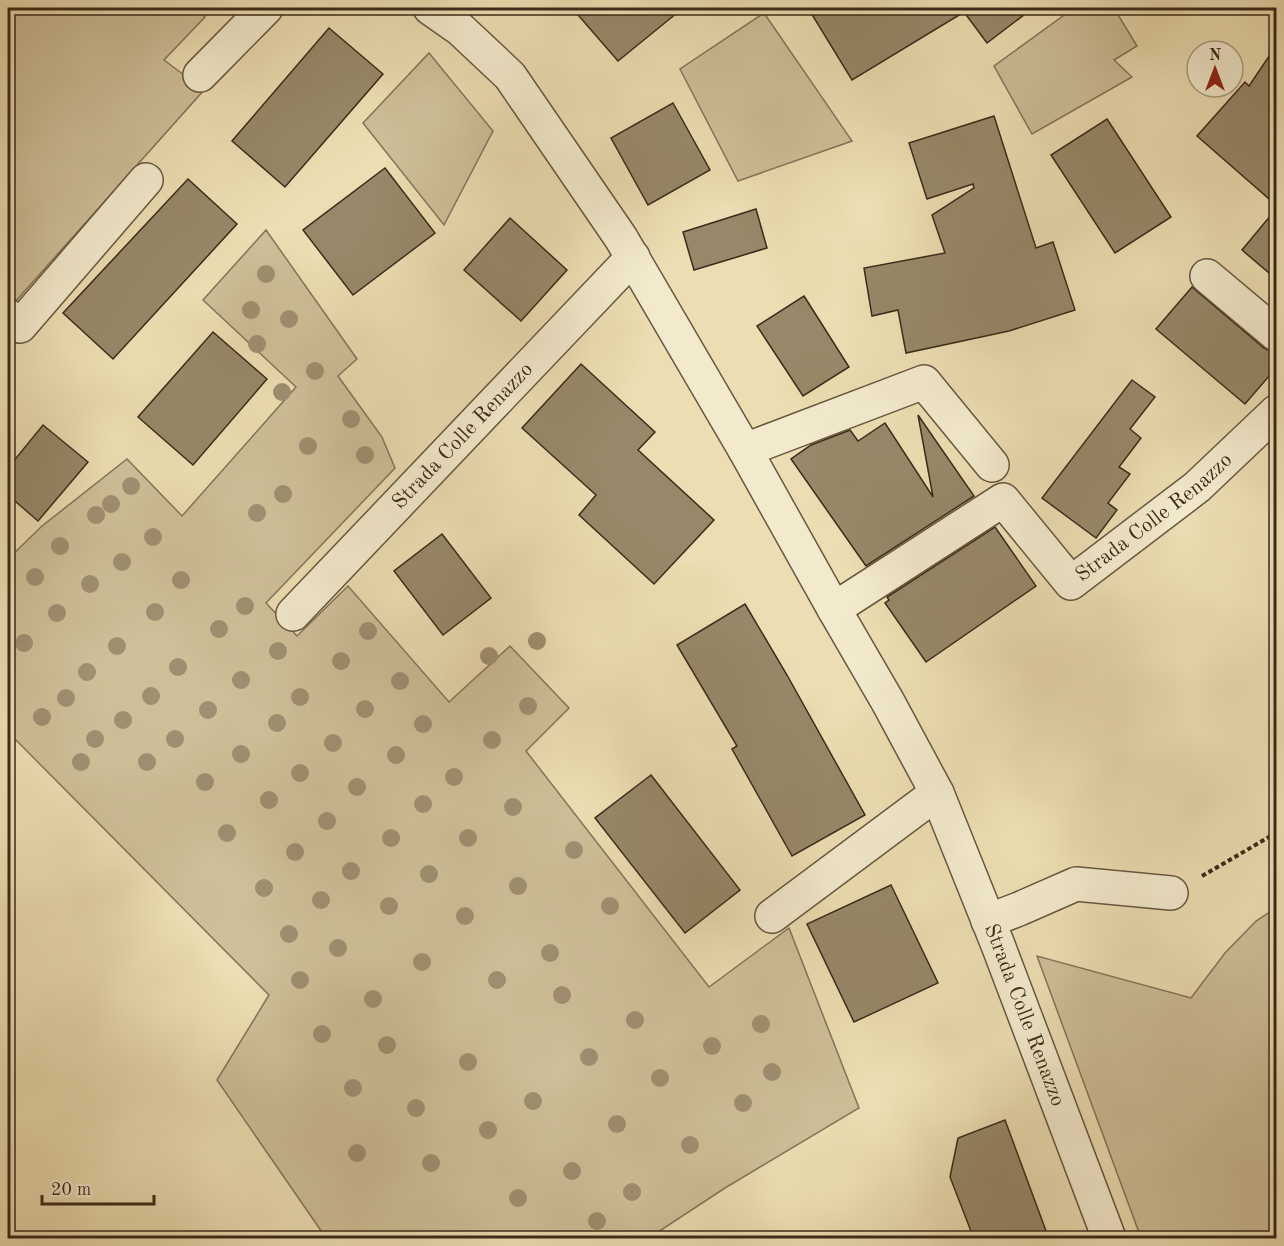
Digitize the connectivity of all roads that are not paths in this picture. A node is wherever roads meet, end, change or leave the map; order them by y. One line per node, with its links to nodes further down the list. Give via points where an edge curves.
1 (266, 8): 3 (street)
2 (430, 8): 5 (street, Strada Colle Renazzo, via 510,76)
3 (200, 75)
4 (146, 180): 7 (street, via 20,326)
5 (633, 257): 10 (street, Strada Colle Renazzo); 13 (street, Strada Colle Renazzo)
6 (1207, 276): 8 (street)
7 (8, 316)
8 (1276, 334)
9 (1276, 412): 12 (street, Strada Colle Renazzo, via 1197,487 1071,583 1003,500)
10 (745, 450): 11 (street, via 924,382); 12 (street, Strada Colle Renazzo)
11 (992, 465)
12 (834, 609): 14 (street, Strada Colle Renazzo)
13 (293, 614)
14 (937, 794): 16 (street); 17 (street, Strada Colle Renazzo)
15 (1171, 893): 17 (street, via 1076,884)
16 (772, 916)
17 (988, 921): 18 (street, Strada Colle Renazzo)
18 (1109, 1239)

